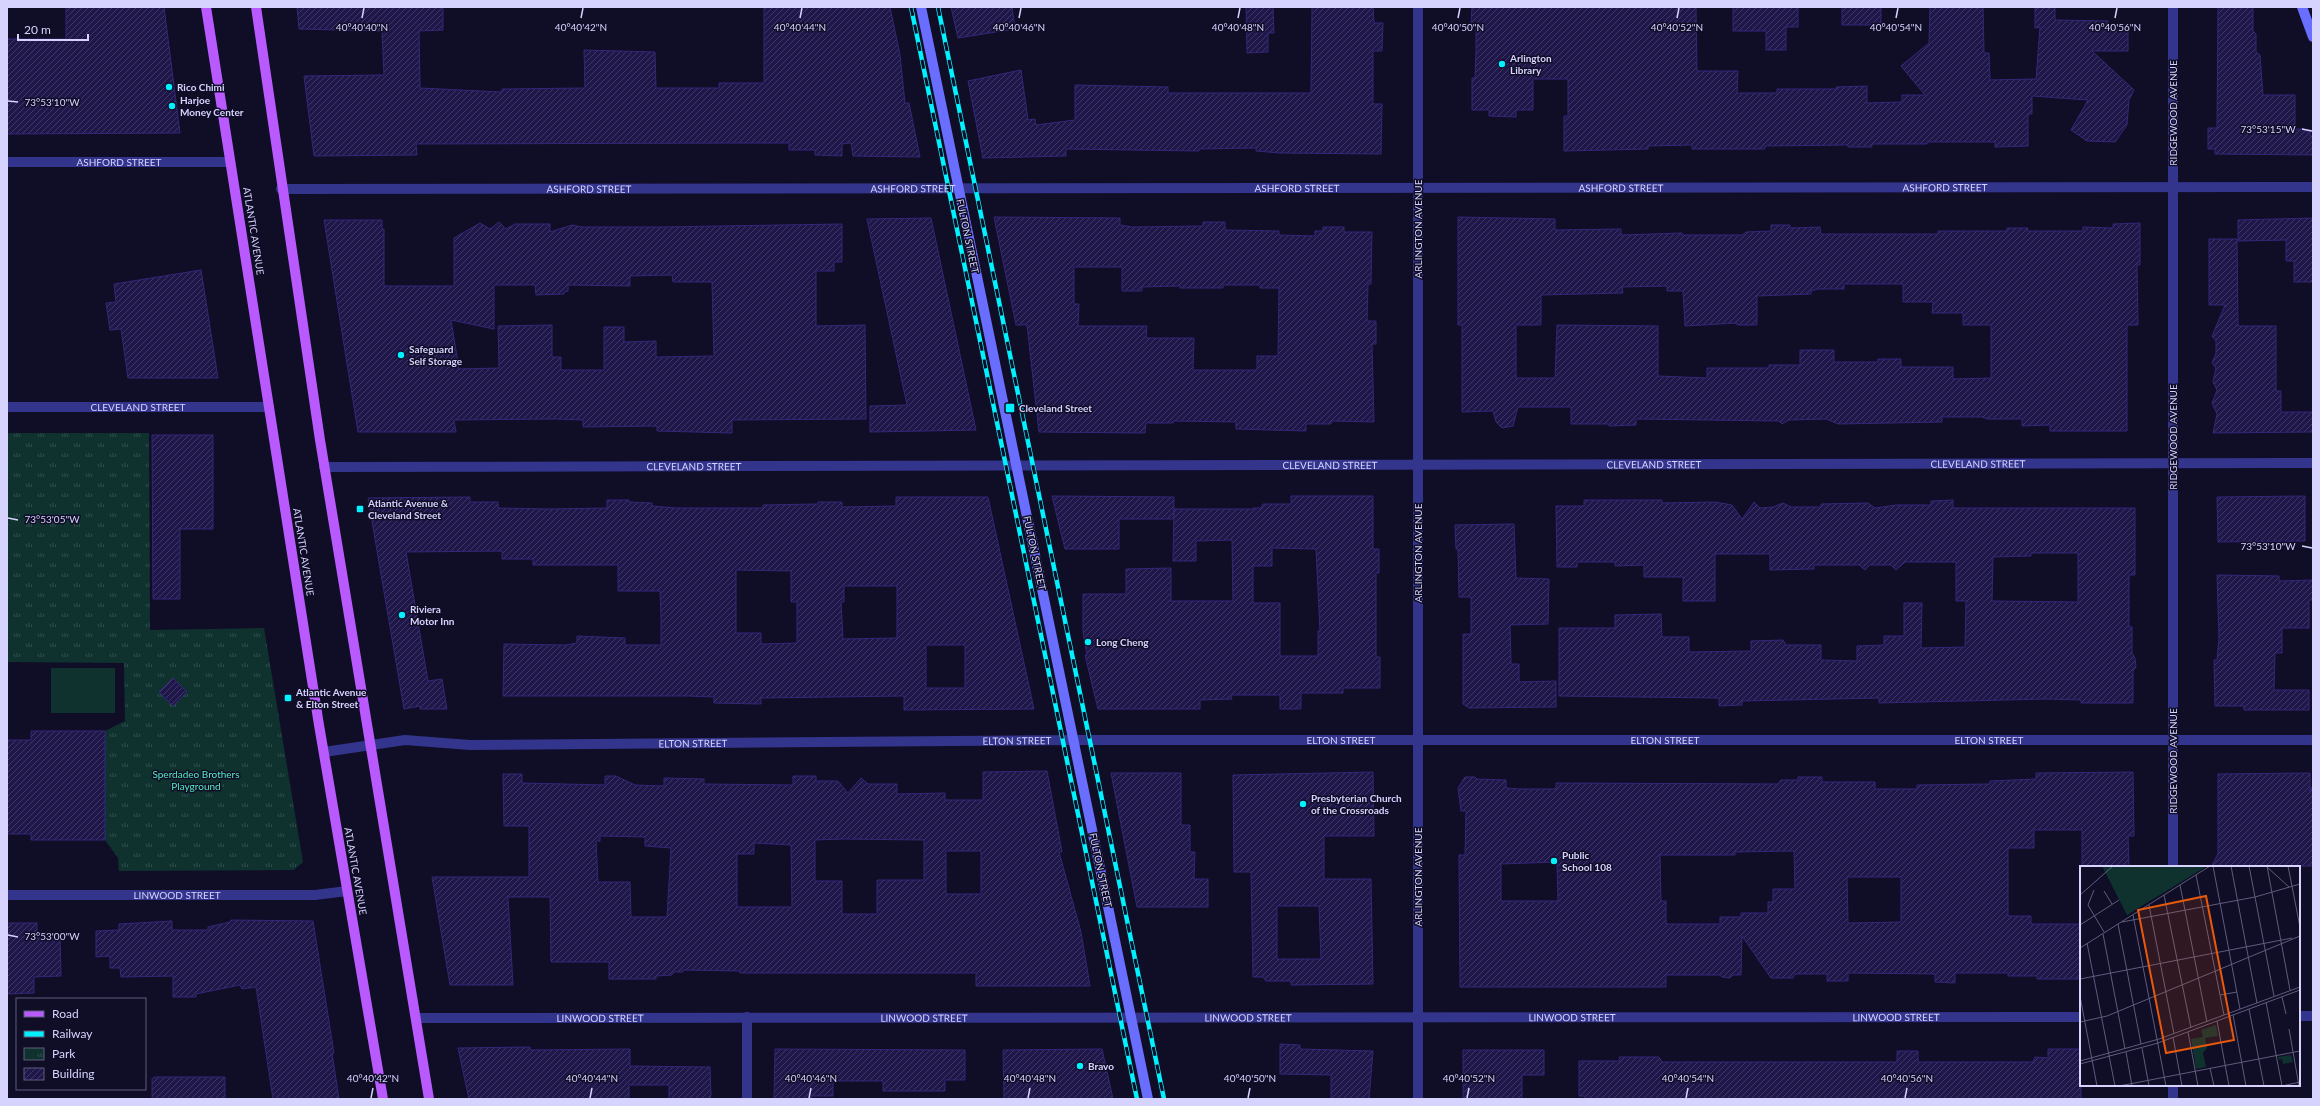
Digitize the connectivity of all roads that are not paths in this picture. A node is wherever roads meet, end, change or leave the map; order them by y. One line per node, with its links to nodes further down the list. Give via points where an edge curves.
1 (206, 7): 9 (main road, ATLANTIC AVENUE)
2 (256, 7): 13 (main road)
3 (921, 7): 10 (street, FULTON STREET)
4 (1418, 7): 11 (street, ARLINGTON AVENUE)
5 (2173, 7): 14 (street, RIDGEWOOD AVENUE)
6 (2302, 7): 7 (street)
7 (2313, 37)
8 (7, 162): 9 (street, ASHFORD STREET)
9 (230, 162): 16 (main road, ATLANTIC AVENUE)
10 (958, 187): 11 (street, ASHFORD STREET); 13 (street, ASHFORD STREET); 18 (street, FULTON STREET)
11 (1418, 187): 14 (street, ASHFORD STREET); 19 (street, ARLINGTON AVENUE)
12 (2313, 187): 14 (street, ASHFORD STREET)
13 (281, 188): 21 (main road)
14 (2173, 188): 20 (street, RIDGEWOOD AVENUE)
15 (7, 407): 16 (street, CLEVELAND STREET)
16 (269, 407): 27 (main road, ATLANTIC AVENUE)
17 (2313, 463): 20 (street, CLEVELAND STREET)
18 (1016, 464): 19 (street, CLEVELAND STREET); 21 (street, CLEVELAND STREET); 22 (street, FULTON STREET)
19 (1418, 464): 20 (street, CLEVELAND STREET); 23 (street, ARLINGTON AVENUE)
20 (2173, 464): 24 (street, RIDGEWOOD AVENUE)
21 (324, 466): 26 (main road)
22 (1074, 740): 23 (street, ELTON STREET); 26 (street, ELTON STREET, via 470,745 405,740); 37 (street, FULTON STREET)
23 (1418, 740): 24 (street, ELTON STREET); 34 (street, ARLINGTON AVENUE)
24 (2174, 740): 25 (street, ELTON STREET); 28 (street, RIDGEWOOD AVENUE)
25 (2313, 740)
26 (370, 745): 27 (street, ELTON STREET); 36 (main road)
27 (324, 752): 29 (main road, ATLANTIC AVENUE)
28 (2173, 866)
29 (347, 891): 30 (street, LINWOOD STREET, via 315,896); 39 (main road, ATLANTIC AVENUE)
30 (7, 895)
31 (2300, 1016): 32 (street)
32 (2313, 1016)
33 (748, 1017): 36 (street, LINWOOD STREET); 37 (street, LINWOOD STREET); 41 (street)
34 (1418, 1017): 35 (street, LINWOOD STREET); 37 (street, LINWOOD STREET); 43 (street, ARLINGTON AVENUE)
35 (2080, 1017)
36 (416, 1018): 40 (main road)
37 (1131, 1018): 42 (street, FULTON STREET)
38 (2173, 1086): 44 (street)
39 (383, 1099)
40 (430, 1099)
41 (747, 1099)
42 (1148, 1099)
43 (1418, 1099)
44 (2173, 1099)

